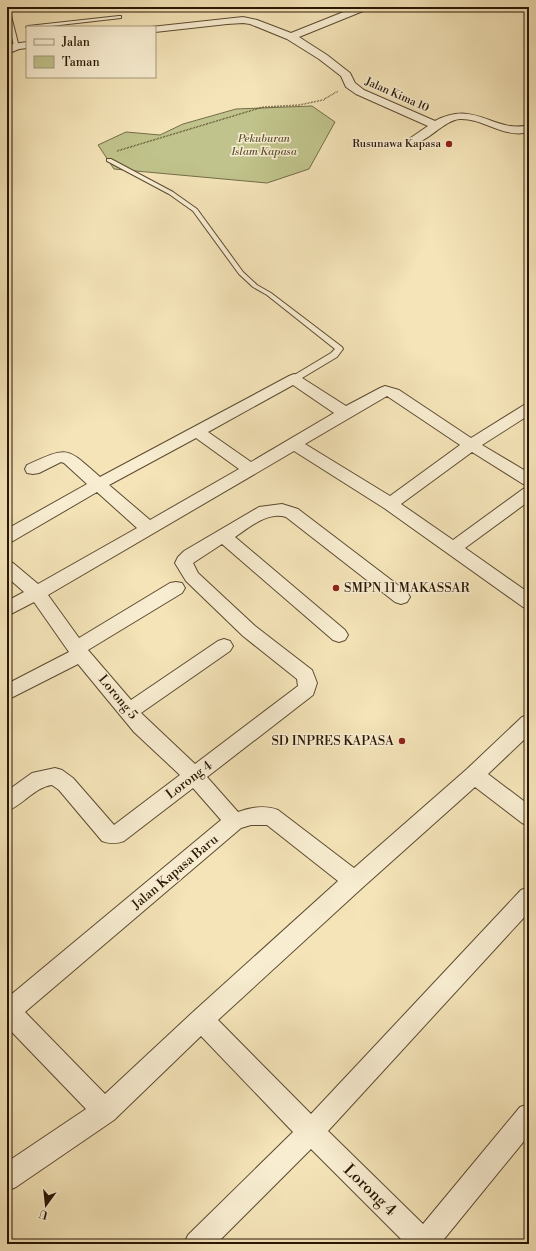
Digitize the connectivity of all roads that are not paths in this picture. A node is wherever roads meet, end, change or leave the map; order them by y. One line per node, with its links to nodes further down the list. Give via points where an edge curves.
1 (365, 7): 8 (street)
2 (7, 8): 6 (lane)
3 (119, 17): 4 (lane)
4 (37, 26)
5 (26, 27): 6 (lane)
6 (14, 29): 9 (lane)
7 (156, 30): 8 (street, Jalan Kima 10, via 243,20)
8 (291, 37): 11 (street, Jalan Kima 10, via 346,75 350,85 360,92)
9 (22, 45): 10 (street)
10 (7, 51)
11 (436, 126): 12 (street, via 461,116 477,118 514,131); 13 (street)
12 (529, 128)
13 (413, 141)
14 (109, 160): 15 (lane, via 171,193 195,210 241,273 339,349 334,355)
15 (294, 379): 17 (street); 18 (street)
16 (529, 408): 20 (street)
17 (345, 413): 19 (street); 20 (street, via 381,392 390,391)
18 (197, 431): 22 (street); 24 (street)
19 (294, 444): 22 (street); 26 (street)
20 (471, 445): 23 (street); 26 (street)
21 (33, 469): 24 (street, via 59,457 65,457)
22 (251, 469): 27 (street)
23 (529, 480)
24 (99, 484): 27 (street); 29 (street)
25 (529, 492): 30 (street)
26 (390, 504): 30 (street)
27 (148, 528): 33 (street)
28 (224, 536): 35 (street, via 265,511 282,510 292,513); 37 (street); 44 (street, Lorong 4, via 184,561 192,577 249,631 305,675 308,682 306,690)
29 (7, 537)
30 (453, 548): 34 (street)
31 (7, 567): 33 (street, Lorong 5)
32 (176, 588): 39 (street)
33 (37, 593): 36 (street); 39 (street, Lorong 5)
34 (526, 596)
35 (401, 597)
36 (7, 609)
37 (339, 634)
38 (224, 646): 41 (street)
39 (79, 651): 40 (street); 41 (street, Lorong 5)
40 (7, 693)
41 (129, 711): 44 (street, Lorong 5)
42 (529, 723): 43 (street)
43 (474, 775): 46 (street); 48 (street)
44 (194, 776): 45 (street, Lorong 4, via 113,836 109,835 66,784 55,776 39,779); 47 (street, Lorong 5)
45 (7, 802)
46 (529, 817)
47 (234, 822): 48 (street, Jalan Kapasa Baru, via 251,816 271,816); 50 (street, Jalan Kapasa Baru)
48 (354, 881): 51 (street)
49 (529, 897): 54 (street)
50 (8, 1013): 52 (street)
51 (201, 1020): 52 (street); 54 (street, Lorong 4)
52 (105, 1111): 55 (street)
53 (529, 1117): 56 (street, Lorong 4)
54 (311, 1132): 56 (street, Lorong 4); 57 (street)
55 (7, 1178)
56 (424, 1243)
57 (197, 1244)

